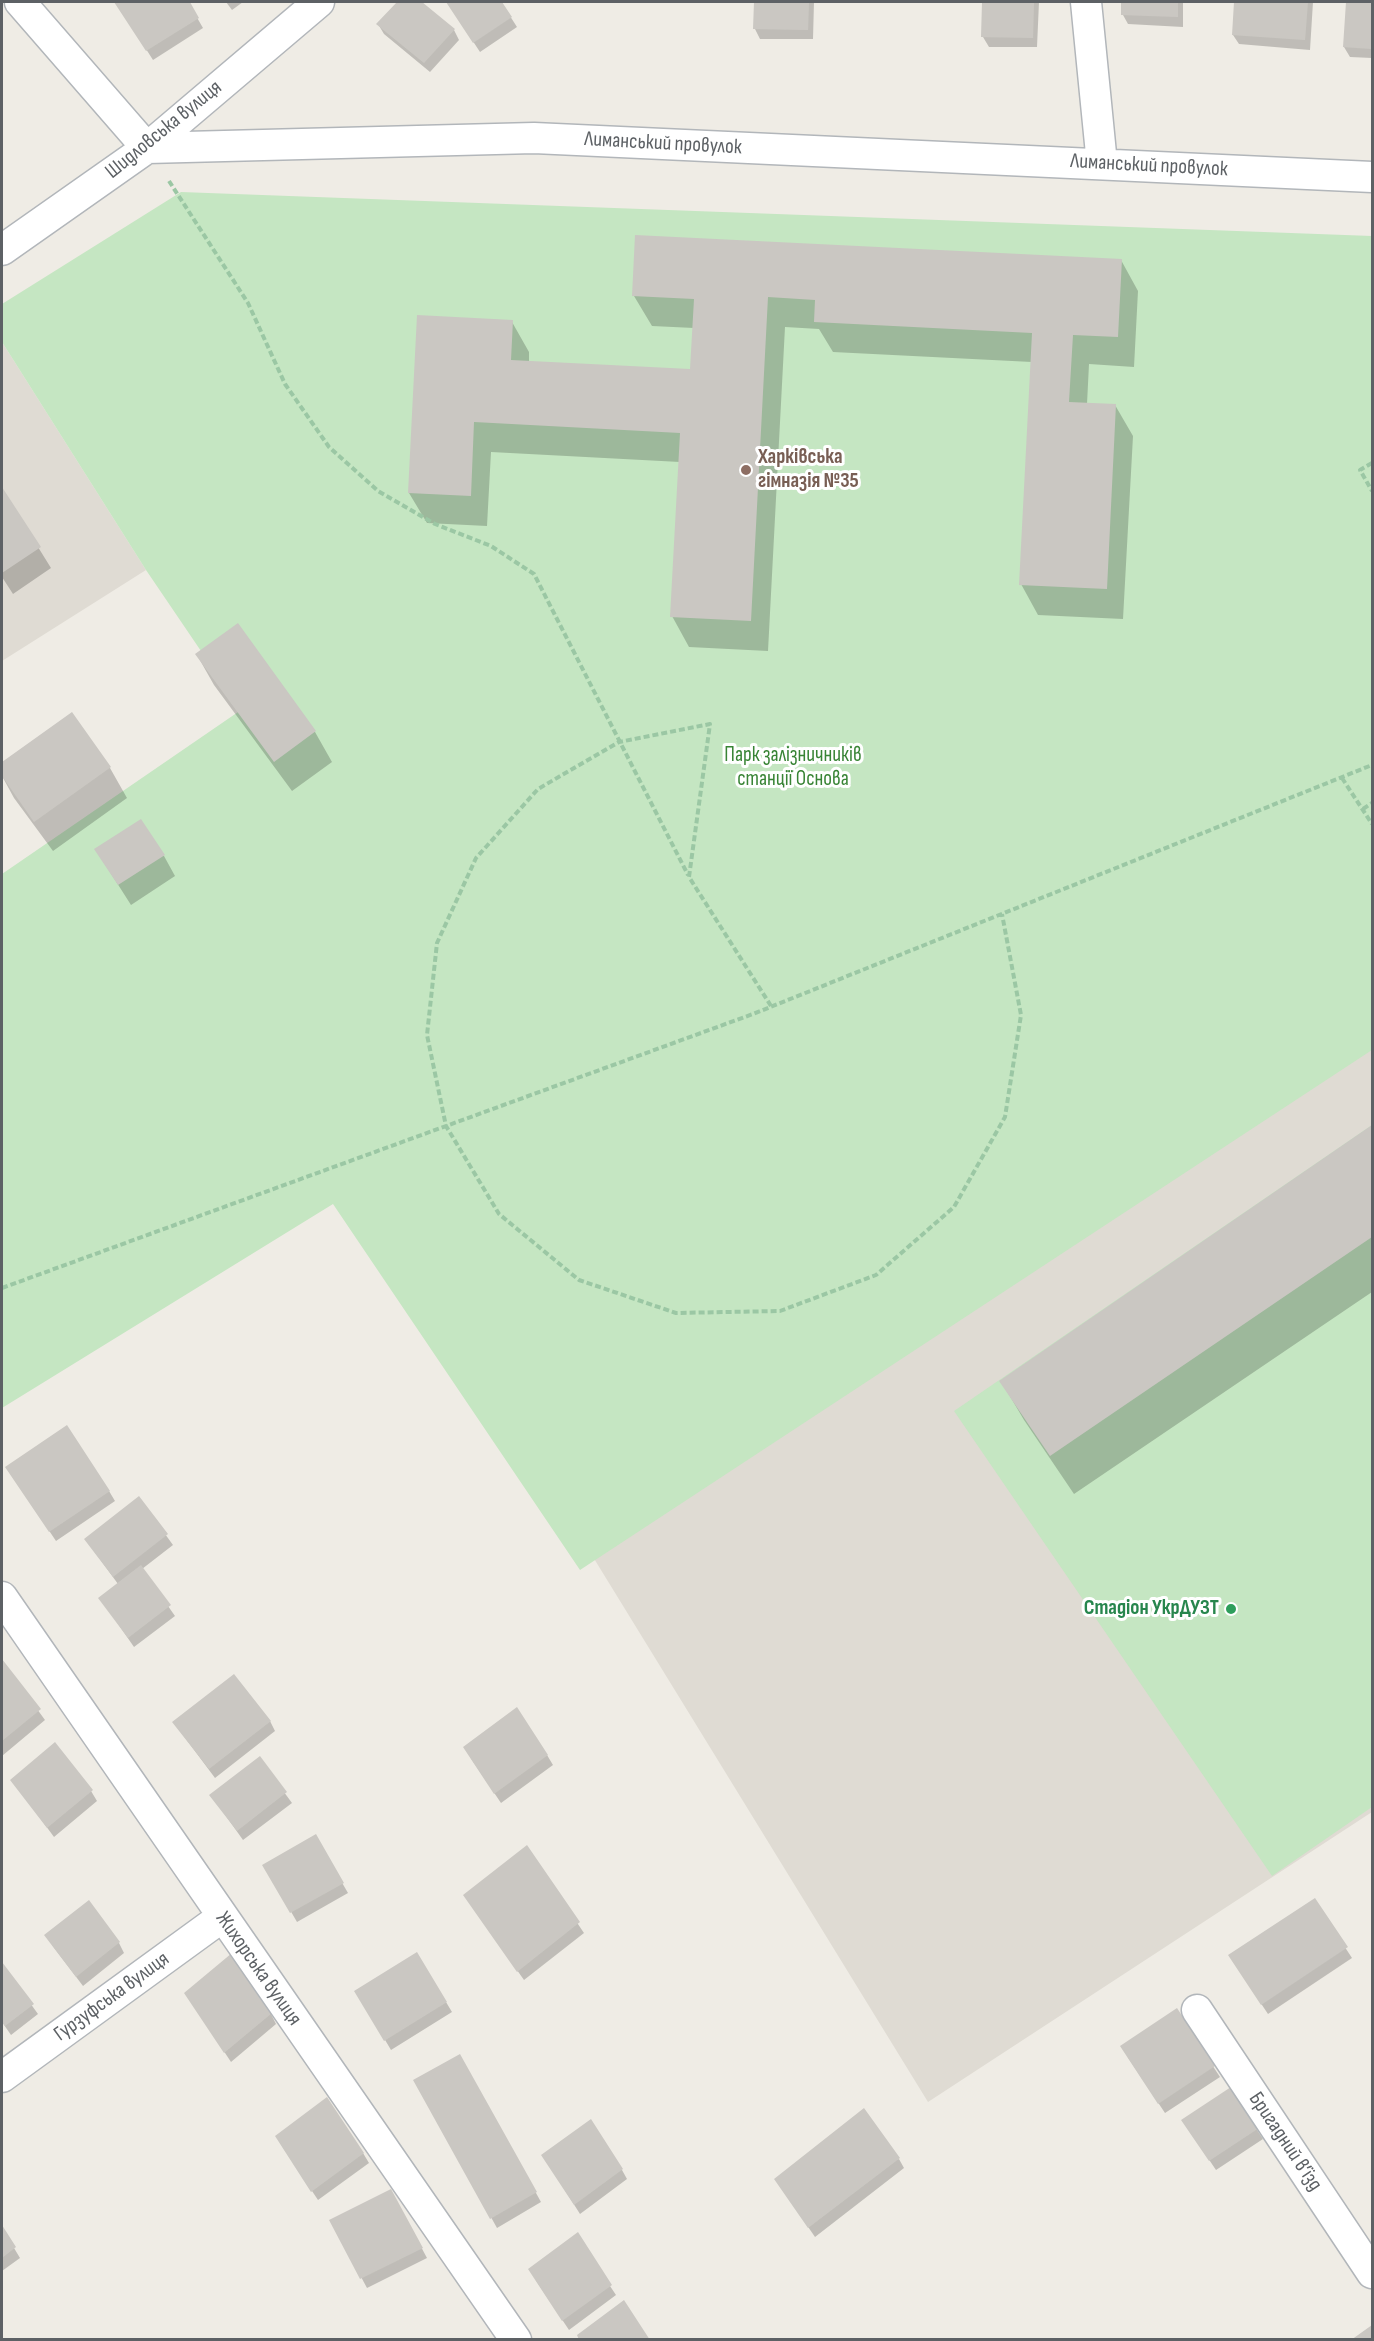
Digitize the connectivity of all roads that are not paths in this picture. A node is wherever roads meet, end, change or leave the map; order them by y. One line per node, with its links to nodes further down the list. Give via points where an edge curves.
1 (20, 2): 4 (street)
2 (319, 2): 4 (street, Шидловська вулиця)
3 (1086, 2): 5 (street)
4 (147, 148): 5 (street, Лиманський провулок, via 534,138); 7 (street, Шидловська вулиця)
5 (1102, 164): 6 (street, Лиманський провулок)
6 (1372, 177)
7 (2, 250)
8 (2, 1597): 9 (street, Жихорська вулиця)
9 (222, 1917): 11 (street, Гурзуфська вулиця); 13 (street, Жихорська вулиця)
10 (1197, 2010): 12 (street, Бригадний в’їзд)
11 (2, 2077)
12 (1372, 2273)
13 (516, 2340)

